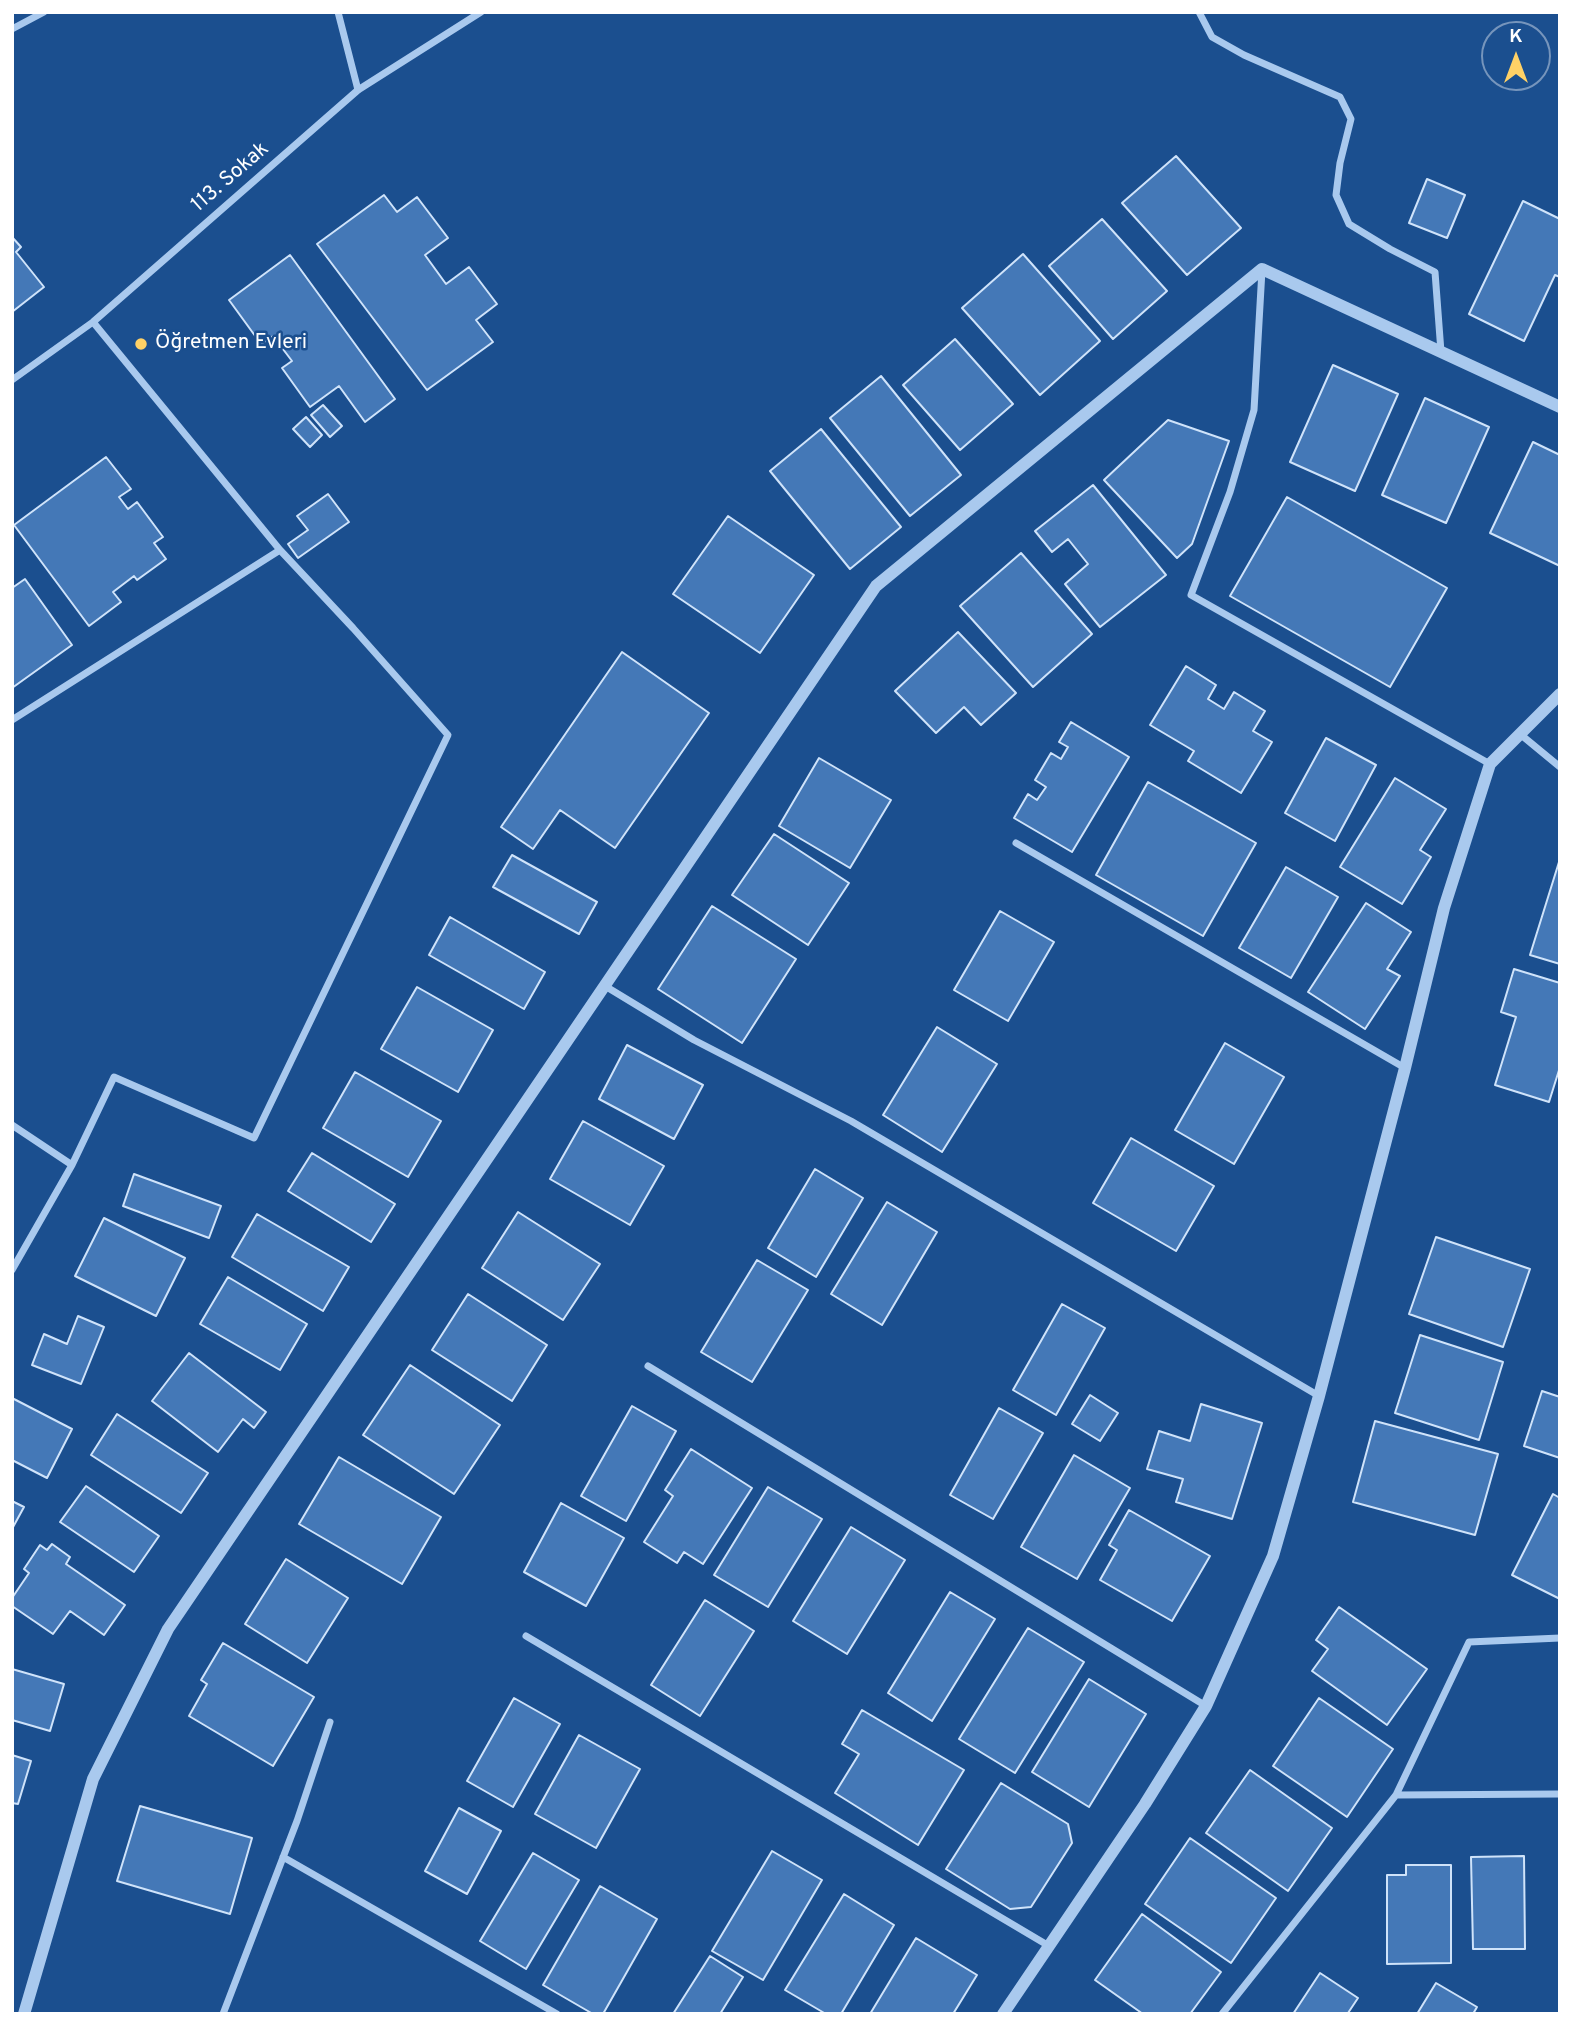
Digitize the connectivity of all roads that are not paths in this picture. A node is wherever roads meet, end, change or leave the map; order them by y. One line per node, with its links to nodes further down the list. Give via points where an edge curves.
1 (44, 12): 5 (street)
2 (338, 12): 6 (street)
3 (481, 12): 6 (street, 113. Sokak)
4 (1199, 12): 9 (street, via 1212,37 1340,97 1351,119 1336,195 1349,224 1435,272)
5 (12, 29)
6 (358, 90): 8 (street, 113. Sokak)
7 (1262, 269): 9 (street); 16 (street, via 1254,410 1230,492 1191,595); 19 (street, via 876,586)
8 (93, 322): 10 (street, 113. Sokak); 12 (street)
9 (1441, 353): 11 (street)
10 (12, 380)
11 (1560, 407)
12 (280, 550): 14 (street); 22 (street, via 448,735 254,1138 114,1077)
13 (1560, 694): 15 (street)
14 (12, 720)
15 (1520, 734): 16 (street); 17 (street)
16 (1490, 764): 20 (street, via 1444,908)
17 (1560, 767)
18 (1016, 843): 20 (street)
19 (605, 986): 25 (street, via 694,1040 851,1121); 34 (street, via 169,1629 93,1779)
20 (1405, 1068): 25 (street)
21 (12, 1125): 22 (street)
22 (72, 1166): 23 (street)
23 (12, 1270)
24 (648, 1366): 28 (street)
25 (1319, 1396): 28 (street, via 1273,1556)
26 (526, 1636): 33 (street)
27 (1560, 1638): 31 (street, via 1469,1642)
28 (1206, 1706): 33 (street)
29 (330, 1722): 32 (street)
30 (1560, 1794): 31 (street)
31 (1396, 1795): 38 (street)
32 (283, 1857): 35 (street); 36 (street)
33 (1049, 1946): 37 (street)
34 (24, 2014)
35 (223, 2014)
36 (556, 2014)
37 (1003, 2014)
38 (1222, 2014)

